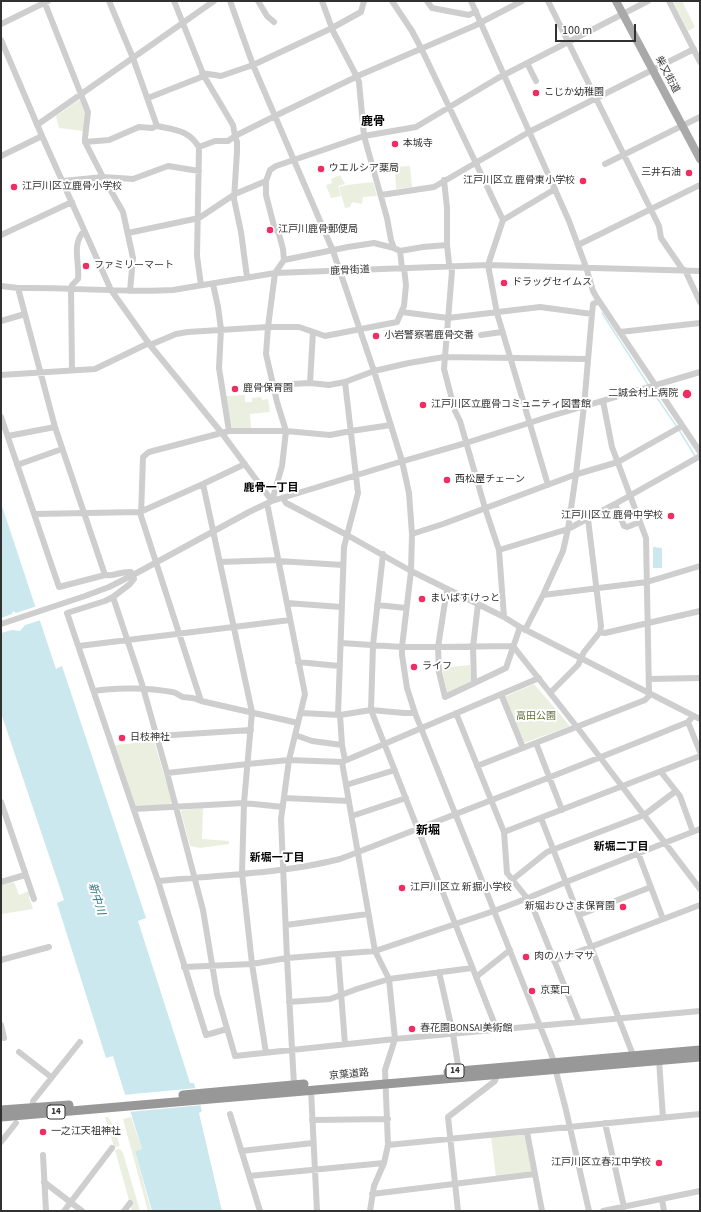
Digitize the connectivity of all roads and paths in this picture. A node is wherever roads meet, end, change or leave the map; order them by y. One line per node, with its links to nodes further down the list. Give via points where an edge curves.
1 (45, 1): 22 (street); 38 (street)
2 (109, 1): 29 (street)
3 (174, 1): 20 (street)
4 (214, 1): 20 (street)
5 (230, 1): 32 (street)
6 (258, 1): 19 (street)
7 (322, 1): 23 (street)
8 (364, 1): 23 (street, via 362,12)
9 (392, 1): 28 (street)
10 (427, 1): 17 (street, via 432,8 469,15)
11 (471, 1): 17 (street)
12 (522, 1): 21 (street)
13 (548, 1): 25 (street)
14 (616, 1): 18 (main road, 柴又街道)
15 (648, 1): 18 (street)
16 (669, 1): 27 (street)
17 (476, 11): 21 (street)
18 (623, 14): 25 (street); 33 (main road, 柴又街道)
19 (274, 22)
20 (183, 23): 29 (street); 34 (street)
21 (480, 23): 28 (street); 35 (street)
22 (1, 24)
23 (332, 28): 32 (street); 36 (street)
24 (1, 40): 26 (street)
25 (569, 42): 31 (street); 40 (street)
26 (3, 48): 44 (street)
27 (694, 49): 30 (street); 33 (street)
28 (422, 50): 36 (street); 41 (street)
29 (133, 58): 38 (street); 39 (street)
30 (700, 61)
31 (527, 63): 35 (street); 37 (street)
32 (253, 65): 34 (street, via 221,76); 42 (street)
33 (652, 70): 40 (street); 46 (main road, 柴又街道)
34 (203, 74): 39 (street); 49 (street, via 233,125)
35 (504, 75): 41 (street); 47 (street)
36 (357, 77): 42 (street); 50 (street)
37 (536, 81)
38 (82, 94): 44 (street); 51 (street, via 88,112)
39 (148, 98): 45 (street)
40 (596, 98): 47 (street); 53 (street)
41 (449, 107): 50 (street, via 416,127); 57 (street)
42 (275, 116): 49 (street); 55 (street)
43 (700, 117): 46 (street)
44 (37, 125): 48 (street)
45 (157, 126): 51 (street, via 139,127 109,140); 52 (street, via 184,132)
46 (682, 126): 53 (street); 56 (main road, 柴又街道)
47 (529, 132): 57 (street); 65 (street)
48 (42, 136): 54 (street); 63 (street)
49 (234, 136): 52 (street, via 228,141 215,141); 66 (street, via 237,142)
50 (364, 136): 55 (street); 67 (street)
51 (85, 142): 60 (street)
52 (199, 147): 59 (street)
53 (624, 155): 58 (street); 69 (street)
54 (1, 156)
55 (294, 159): 62 (street, via 270,170); 77 (street)
56 (700, 159)
57 (476, 162): 61 (street); 71 (street)
58 (605, 164)
59 (198, 171): 60 (street, via 168,166 133,180); 70 (street)
60 (103, 177): 63 (street); 73 (street, via 124,212)
61 (444, 180): 67 (street, via 434,187); 75 (street)
62 (266, 181): 66 (street); 79 (street, via 266,195 274,226 279,234)
63 (63, 182): 68 (street)
64 (700, 185): 69 (street)
65 (555, 189): 71 (street); 76 (street)
66 (235, 194): 70 (street); 88 (street)
67 (380, 195): 78 (street, via 391,240)
68 (72, 202): 72 (street); 74 (street)
69 (651, 210): 76 (street); 84 (street, via 659,226 661,238)
70 (198, 218): 73 (street); 91 (street, via 197,256)
71 (503, 220): 80 (street)
72 (84, 231): 93 (street, via 76,256 78,279); 94 (street)
73 (128, 233): 95 (street, via 132,258)
74 (1, 235)
75 (447, 245): 78 (street); 81 (street)
76 (578, 245): 82 (street)
77 (333, 250): 78 (street, via 374,243); 79 (street); 85 (street)
78 (397, 250): 83 (street)
79 (284, 260): 87 (street)
80 (488, 265): 81 (street, 鹿骨街道); 82 (street, 鹿骨街道); 99 (street)
81 (451, 267): 83 (street, 鹿骨街道); 102 (street)
82 (586, 267): 84 (street, 鹿骨街道); 96 (street)
83 (403, 268): 85 (street, 鹿骨街道); 98 (street, via 406,286)
84 (684, 270): 86 (street, 鹿骨街道); 97 (street)
85 (340, 271): 87 (street, 鹿骨街道); 107 (street)
86 (700, 271)
87 (275, 273): 88 (street, 鹿骨街道); 105 (street)
88 (247, 278): 89 (street, 鹿骨街道)
89 (213, 284): 91 (street, 鹿骨街道); 106 (street)
90 (1, 286): 92 (street, 鹿骨街道)
91 (201, 286): 95 (street, 鹿骨街道, via 174,290)
92 (18, 288): 93 (street, 鹿骨街道); 100 (street)
93 (71, 289): 94 (street, 鹿骨街道); 116 (street)
94 (111, 290): 95 (street, 鹿骨街道); 112 (street)
95 (130, 291)
96 (599, 301): 101 (street, via 593,304); 110 (street)
97 (700, 302)
98 (402, 312): 102 (street); 107 (street, via 397,322)
99 (497, 313): 101 (street, via 540,307); 102 (street); 109 (street)
100 (25, 314): 103 (street); 119 (street)
101 (592, 314): 115 (street)
102 (448, 318): 113 (street)
103 (1, 321)
104 (700, 323): 110 (street)
105 (268, 327): 106 (street); 108 (street, via 300,326); 123 (street, via 266,354)
106 (221, 329): 112 (street, via 176,334); 132 (street, via 220,368)
107 (360, 329): 108 (street, via 325,336); 117 (street)
108 (313, 332): 122 (street)
109 (502, 332): 111 (street); 114 (street)
110 (620, 332): 124 (street)
111 (481, 335)
112 (150, 344): 116 (street, via 95,369); 135 (street)
113 (444, 357): 114 (street); 117 (street); 137 (street, via 444,369)
114 (510, 358): 115 (street); 128 (street)
115 (588, 359): 126 (street)
116 (72, 370): 119 (street)
117 (374, 371): 121 (street); 129 (street)
118 (700, 372): 124 (street)
119 (40, 373): 120 (street); 131 (street)
120 (1, 375)
121 (345, 382): 122 (street, via 328,385); 134 (street)
122 (310, 384): 123 (street)
123 (273, 385): 133 (street)
124 (656, 385): 125 (street); 130 (street)
125 (603, 401): 126 (street); 142 (street, via 612,447)
126 (584, 406): 128 (street); 145 (street)
127 (1, 416): 136 (street)
128 (529, 423): 137 (street); 148 (street)
129 (391, 426): 134 (street); 141 (street)
130 (682, 426): 139 (street); 142 (street)
131 (55, 427): 136 (street); 138 (street)
132 (229, 431): 133 (street); 135 (street)
133 (286, 431): 134 (street, via 330,435); 151 (street, via 282,466)
134 (351, 431): 146 (street)
135 (221, 432): 143 (street); 155 (street, via 149,452 143,457)
136 (8, 436): 144 (street)
137 (466, 443): 141 (street); 153 (street)
138 (62, 449): 144 (street); 154 (street)
139 (700, 452)
140 (700, 456): 149 (street)
141 (402, 461): 146 (street); 161 (street, via 409,493)
142 (618, 462): 145 (street); 149 (street)
143 (245, 464): 147 (street); 151 (street)
144 (17, 465): 156 (street)
145 (576, 474): 148 (street); 159 (street)
146 (357, 475): 150 (street); 162 (street, via 358,493)
147 (203, 484): 155 (street); 160 (street)
148 (548, 485): 153 (street)
149 (630, 495): 152 (street); 158 (street)
150 (283, 498): 151 (street); 162 (street, via 286,503)
151 (269, 502): 160 (street); 165 (street)
152 (615, 504): 157 (street); 158 (street, via 624,526)
153 (485, 508): 161 (street); 163 (street)
154 (84, 512): 155 (street); 156 (street); 171 (street)
155 (140, 512): 166 (street)
156 (34, 514): 171 (street, via 59,587)
157 (588, 519): 159 (street); 174 (street)
158 (640, 522): 173 (street, via 646,538)
159 (568, 529): 163 (street); 176 (street, via 563,551)
160 (213, 532): 166 (street); 167 (street)
161 (412, 534): 170 (street)
162 (347, 535): 164 (street); 168 (street)
163 (499, 550): 184 (street)
164 (383, 554): 170 (street); 180 (street)
165 (278, 560): 167 (street); 168 (street); 178 (street)
166 (156, 562): 172 (street); 191 (street)
167 (220, 562): 188 (street)
168 (343, 565): 181 (street)
169 (700, 566): 173 (street)
170 (411, 571): 175 (street); 182 (street)
171 (105, 575): 172 (street, via 128,571)
172 (133, 575): 177 (street, via 134,580); 187 (street, via 99,591)
173 (647, 582): 174 (street); 186 (street)
174 (596, 588): 176 (street); 190 (street)
175 (447, 589): 179 (street); 199 (street)
176 (543, 595): 189 (street)
177 (113, 596): 192 (street); 195 (street, via 67,613)
178 (287, 603): 181 (street); 185 (street)
179 (478, 604): 184 (street); 196 (street)
180 (377, 606): 182 (street); 194 (street)
181 (341, 607): 193 (street)
182 (406, 608): 198 (street)
183 (700, 611): 186 (street)
184 (504, 617): 189 (street)
185 (290, 620): 188 (street); 201 (street)
186 (648, 623): 190 (street); 205 (street)
187 (1, 624)
188 (234, 627): 191 (street); 214 (street)
189 (523, 628): 197 (street); 200 (street)
190 (600, 632): 200 (street)
191 (179, 634): 192 (street); 212 (street)
192 (127, 640): 195 (street); 207 (street)
193 (341, 644): 194 (street); 202 (street)
194 (373, 645): 198 (street); 213 (street)
195 (79, 646): 208 (street)
196 (473, 646): 197 (street); 199 (street); 206 (street)
197 (513, 646): 203 (street); 206 (street, via 506,668)
198 (402, 647): 199 (street); 216 (street, via 404,676)
199 (438, 647): 206 (street, via 439,672 445,697)
200 (581, 658): 209 (street, via 578,665); 210 (street)
201 (298, 662): 202 (street); 215 (street, via 305,694)
202 (339, 666): 218 (street)
203 (539, 678): 209 (street); 211 (street)
204 (700, 678): 205 (street)
205 (649, 679): 210 (street)
206 (474, 683)
207 (143, 689): 208 (street); 212 (street, via 174,692); 227 (street)
208 (94, 691): 254 (street)
209 (550, 693): 223 (street)
210 (650, 693): 219 (street); 223 (street, via 645,700)
211 (501, 694): 217 (street); 231 (street)
212 (201, 701): 214 (street)
213 (371, 710): 216 (street); 218 (street); 229 (street)
214 (252, 712): 222 (street); 225 (street)
215 (301, 713): 218 (street); 222 (street)
216 (415, 713): 224 (street)
217 (456, 713): 224 (street); 238 (street)
218 (339, 715): 230 (street)
219 (693, 716): 220 (street); 221 (street)
220 (700, 719)
221 (688, 722): 232 (street); 234 (street)
222 (298, 724): 226 (street)
223 (577, 727): 228 (street); 234 (street)
224 (421, 728): 229 (street); 256 (street)
225 (251, 730): 227 (street); 237 (street)
226 (295, 735): 230 (street); 235 (street)
227 (156, 736): 241 (street)
228 (536, 743): 231 (street); 242 (street)
229 (384, 744): 236 (street); 239 (street)
230 (342, 746): 236 (street)
231 (523, 748): 238 (street)
232 (700, 752)
233 (700, 756): 240 (street)
234 (600, 758): 242 (street); 244 (street)
235 (289, 760): 236 (street); 237 (street); 246 (street)
236 (343, 761): 243 (street)
237 (248, 764): 241 (street); 251 (street)
238 (477, 766): 248 (street)
239 (395, 770): 243 (street); 247 (street)
240 (661, 772): 244 (street); 245 (street)
241 (167, 773): 252 (street)
242 (549, 777): 248 (street); 255 (street)
243 (346, 785): 249 (street)
244 (622, 787): 255 (street); 257 (street)
245 (676, 791): 257 (street); 264 (street)
246 (284, 798): 249 (street); 253 (street)
247 (406, 798): 258 (street); 261 (street)
248 (491, 800): 256 (street); 263 (street)
249 (349, 801): 258 (street)
250 (1, 802): 259 (street)
251 (244, 803): 252 (street); 253 (street); 270 (street)
252 (176, 807): 254 (street); 272 (street)
253 (283, 807): 269 (street, via 281,833)
254 (134, 809): 274 (street)
255 (562, 810): 260 (street)
256 (456, 814): 261 (street); 282 (street)
257 (644, 815): 265 (street); 266 (street)
258 (352, 816): 267 (street)
259 (3, 818): 271 (street, via 8,819)
260 (541, 818): 263 (street); 266 (street)
261 (417, 829): 267 (street); 286 (street)
262 (700, 829): 264 (street)
263 (504, 832): 273 (street, via 507,873)
264 (693, 832): 265 (street)
265 (665, 843): 268 (street); 278 (street)
266 (554, 850): 273 (street); 276 (street)
267 (358, 852): 269 (street, via 340,859); 283 (street)
268 (638, 853): 276 (street); 277 (street)
269 (284, 870): 270 (street); 287 (street)
270 (242, 873): 272 (street); 296 (street)
271 (25, 875): 275 (street); 280 (street)
272 (195, 877): 274 (street); 297 (street)
273 (512, 880): 279 (street)
274 (158, 881): 298 (street)
275 (1, 882)
276 (566, 882): 279 (street); 284 (street)
277 (651, 887): 284 (street); 285 (street)
278 (700, 889)
279 (528, 898): 282 (street); 295 (street)
280 (34, 899)
281 (700, 905): 285 (street)
282 (494, 911): 286 (street); 291 (street)
283 (368, 914): 287 (street); 290 (street)
284 (579, 915): 289 (street)
285 (663, 919): 289 (street)
286 (455, 923): 290 (street); 299 (street)
287 (286, 925): 293 (street)
288 (49, 947): 294 (street)
289 (591, 947): 295 (street); 306 (street)
290 (375, 950): 292 (street); 302 (street)
291 (510, 950): 301 (street); 309 (street)
292 (338, 954): 293 (street); 303 (street)
293 (287, 958): 296 (street); 304 (street)
294 (1, 960)
295 (554, 961): 307 (street)
296 (252, 964): 297 (street); 320 (street)
297 (212, 966): 298 (street); 310 (street)
298 (184, 967): 310 (street, via 206,1035)
299 (472, 968): 300 (street); 301 (street)
300 (439, 972): 302 (street); 312 (street)
301 (476, 977): 311 (street)
302 (389, 979): 303 (street); 314 (street)
303 (340, 995): 304 (street, via 330,999); 316 (street)
304 (289, 1002): 317 (street)
305 (700, 1010): 306 (street)
306 (618, 1018): 307 (street); 321 (street)
307 (579, 1022): 309 (street)
308 (1, 1026): 313 (street)
309 (540, 1026): 311 (street); 324 (street)
310 (227, 1030): 320 (street, via 235,1056)
311 (497, 1030): 312 (street)
312 (453, 1034): 314 (street); 325 (street)
313 (4, 1038)
314 (395, 1039): 316 (street); 328 (street, via 385,1070)
315 (80, 1042): 327 (street)
316 (345, 1044): 317 (street)
317 (292, 1050): 320 (street); 329 (street)
318 (700, 1050): 321 (highway, 京葉道路 / 14)
319 (19, 1052): 327 (street)
320 (266, 1053)
321 (633, 1056): 324 (highway, 京葉道路 / 14)
322 (700, 1057): 323 (highway, 京葉道路 / 14)
323 (659, 1060): 324 (highway, 京葉道路 / 14); 338 (street)
324 (555, 1066): 325 (highway, 京葉道路 / 14); 326 (highway, 京葉道路 / 14); 343 (street)
325 (459, 1071): 328 (highway, 京葉道路 / 14)
326 (496, 1074): 328 (highway, 京葉道路 / 14); 345 (street, via 495,1081 448,1117)
327 (51, 1077): 333 (street, via 33,1101)
328 (385, 1080): 329 (highway, 京葉道路 / 14); 330 (highway, 京葉道路 / 14); 340 (street)
329 (294, 1085): 331 (highway, 京葉道路 / 14)
330 (311, 1090): 331 (highway, 京葉道路 / 14); 339 (street)
331 (211, 1096): 332 (highway, 京葉道路 / 14)
332 (109, 1104): 333 (highway, 京葉道路 / 14); 337 (highway, 京葉道路 / 14)
333 (33, 1108): 334 (highway, 京葉道路 / 14)
334 (1, 1110)
335 (230, 1114): 350 (street)
336 (700, 1114): 338 (street)
337 (1, 1117)
338 (663, 1118): 342 (street)
339 (312, 1120): 340 (street); 347 (street)
340 (388, 1120): 348 (street)
341 (16, 1123): 346 (street)
342 (605, 1123): 343 (street); 363 (street)
343 (570, 1127): 344 (street); 373 (street)
344 (527, 1132): 345 (street); 354 (street)
345 (450, 1138): 348 (street); 357 (street)
346 (1, 1142)
347 (313, 1143): 350 (street); 353 (street)
348 (388, 1145): 352 (street)
349 (112, 1148): 361 (street)
350 (241, 1151): 355 (street)
351 (43, 1155): 356 (street)
352 (384, 1163): 353 (street); 359 (street)
353 (315, 1170): 355 (street); 369 (street)
354 (535, 1174): 357 (street); 372 (street)
355 (249, 1176): 368 (street)
356 (44, 1182): 361 (street); 364 (street)
357 (455, 1184): 359 (street); 371 (street)
358 (700, 1191): 360 (street)
359 (372, 1194): 370 (street)
360 (662, 1199): 363 (street); 375 (street)
361 (71, 1202): 365 (street); 366 (street)
362 (130, 1203): 367 (street)
363 (624, 1207): 374 (street)
364 (46, 1211)
365 (64, 1211)
366 (82, 1211)
367 (124, 1211)
368 (260, 1211)
369 (317, 1211)
370 (370, 1211)
371 (458, 1211)
372 (542, 1211)
373 (589, 1211)
374 (604, 1211)
375 (664, 1211)

